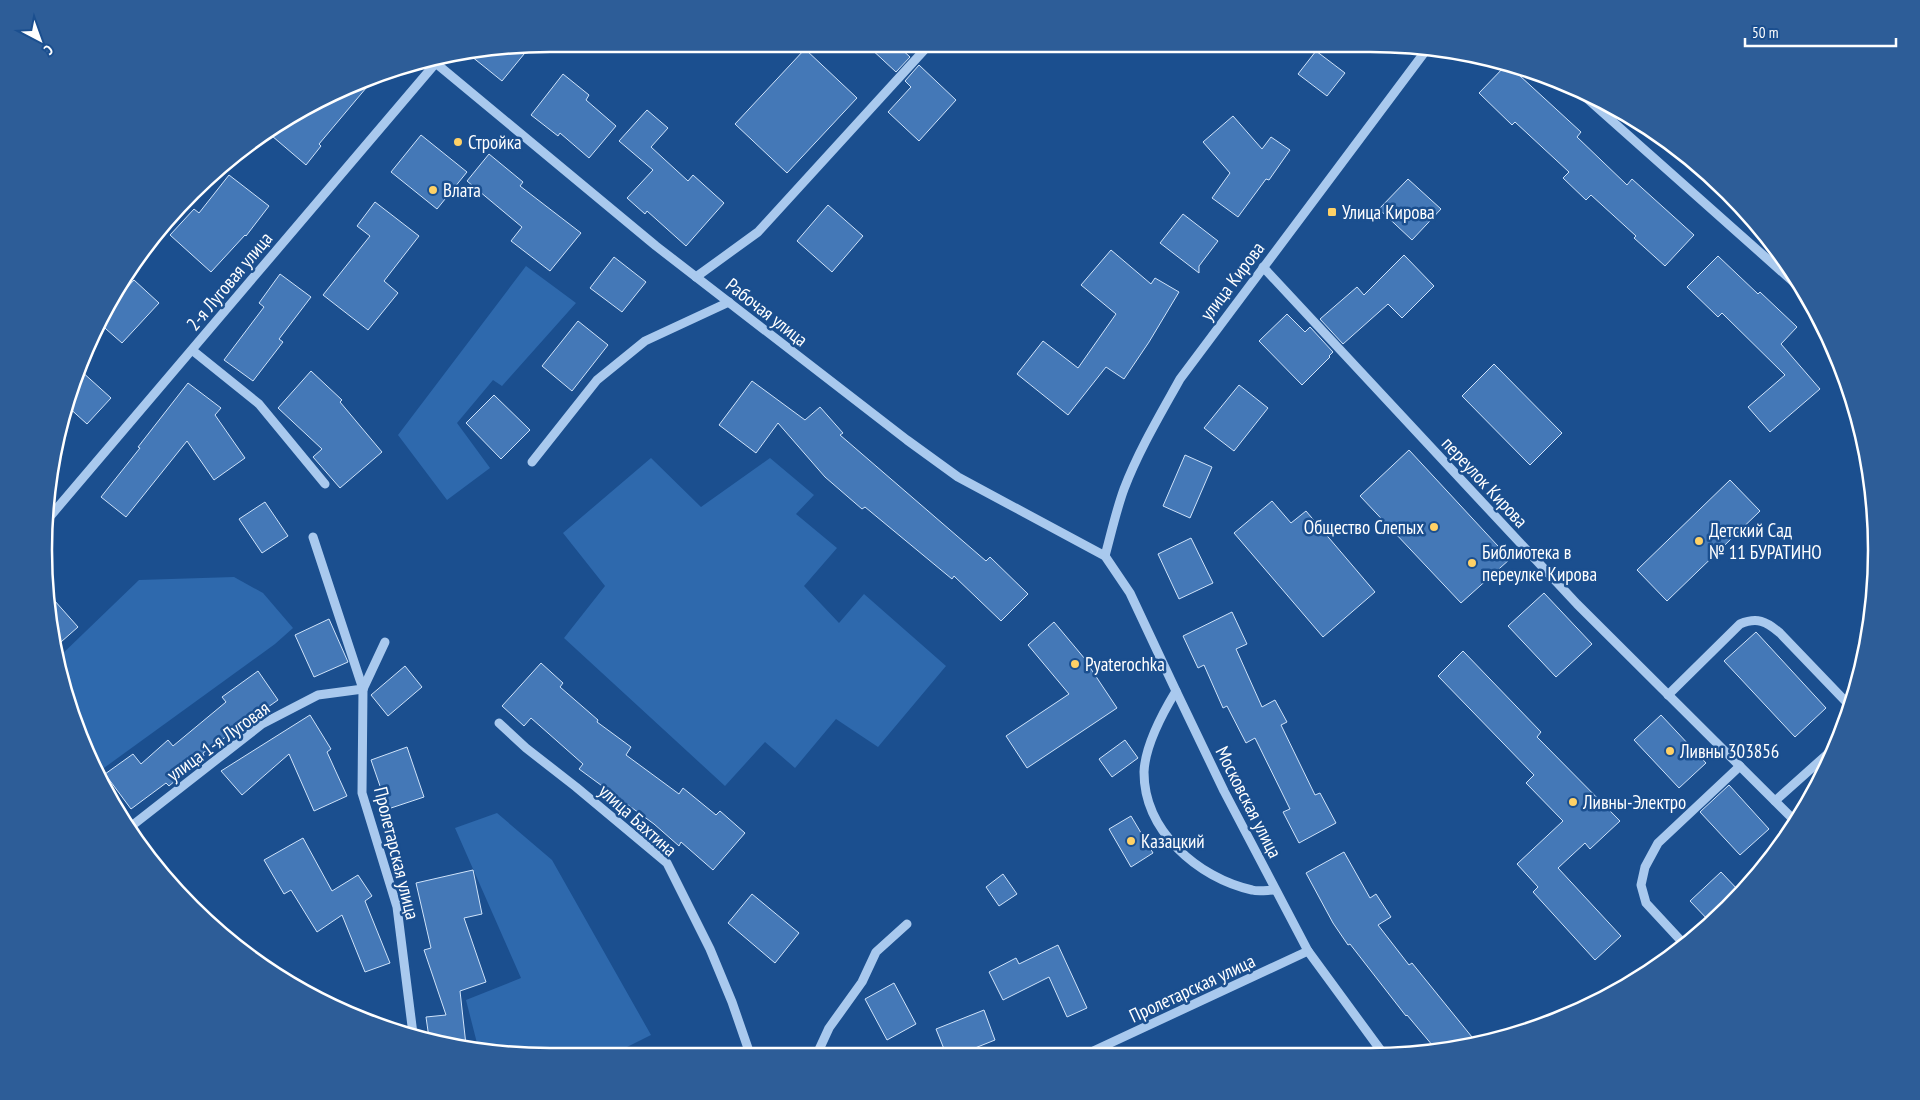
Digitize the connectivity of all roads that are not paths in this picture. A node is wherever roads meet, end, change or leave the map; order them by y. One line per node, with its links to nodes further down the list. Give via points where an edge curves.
1 (922, 52): 8 (street, via 758,232)
2 (1422, 56): 6 (street, улица Кирова)
3 (440, 65): 8 (street, Рабочая улица)
4 (431, 67): 10 (street, 2-я Луговая улица)
5 (1598, 108): 7 (street)
6 (1263, 267): 15 (street, улица Кирова, via 1180,379 1148,436 1124,488); 19 (street, переулок Кирова, via 1576,604)
7 (1782, 271)
8 (696, 277): 9 (street, Рабочая улица)
9 (729, 302): 11 (street, via 645,341 598,380); 15 (street, Рабочая улица, via 958,477)
10 (192, 350): 12 (street, via 259,404); 13 (street, 2-я Луговая улица)
11 (532, 462)
12 (326, 484)
13 (55, 511)
14 (314, 537): 17 (street, Пролетарская улица)
15 (1105, 556): 18 (street, Московская улица, via 1130,593)
16 (386, 642): 17 (street)
17 (363, 689): 26 (street, улица 1-я Луговая, via 318,695 262,724); 31 (street, Пролетарская улица, via 362,793 397,907)
18 (1176, 691): 27 (street, Московская улица); 27 (street, via 1154,733 1144,772 1147,796 1157,822 1189,860 1210,875 1254,891)
19 (1668, 695): 20 (street, via 1740,624 1759,620 1780,633); 23 (street, переулок Кирова)
20 (1844, 700)
21 (499, 723): 33 (street, улица Бахтина, via 667,863 710,948)
22 (1821, 760): 24 (street)
23 (1740, 766): 24 (street, переулок Кирова); 29 (street, via 1658,843 1645,867 1641,885 1646,903)
24 (1775, 801): 25 (street, переулок Кирова)
25 (1790, 816)
26 (135, 824)
27 (1275, 890): 30 (street, Московская улица)
28 (907, 924): 34 (street, via 876,952 862,982 829,1028)
29 (1680, 939)
30 (1308, 951): 32 (street, Московская улица); 35 (street, Пролетарская улица)
31 (412, 1028)
32 (1379, 1047)
33 (748, 1048)
34 (820, 1048)
35 (1100, 1048)

